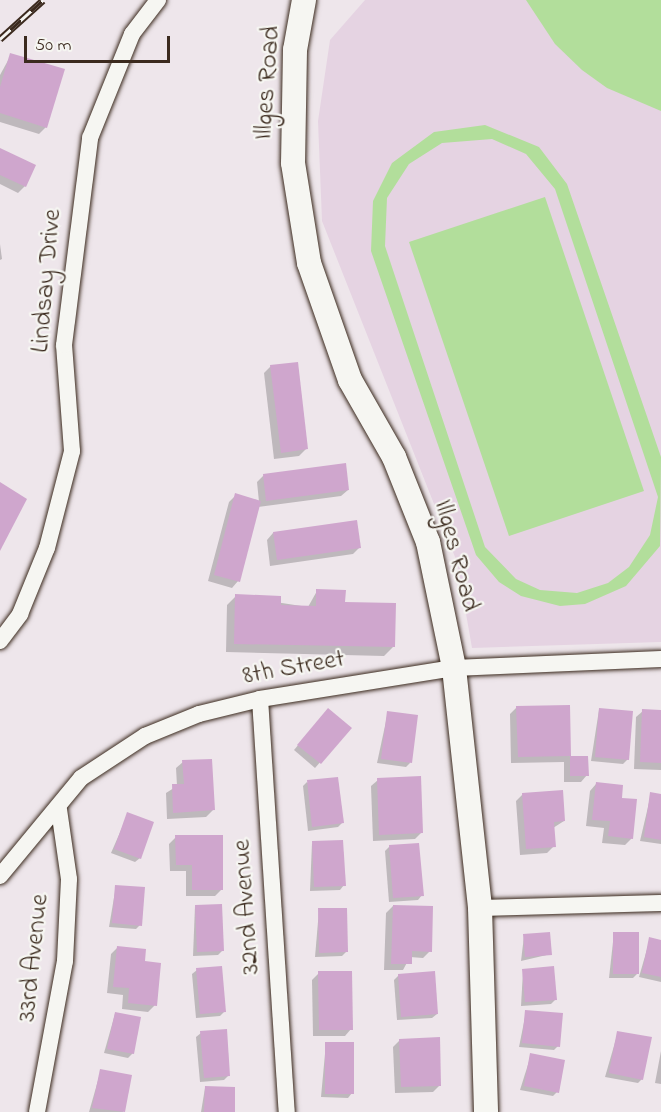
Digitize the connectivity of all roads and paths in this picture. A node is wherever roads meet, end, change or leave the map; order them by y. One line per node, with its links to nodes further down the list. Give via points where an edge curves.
1 (158, 0): 3 (street, Lindsay Drive, via 132,34 90,138 64,345 72,451 47,548 20,614)
2 (304, 0): 5 (street, Illges Road, via 296,50 292,163 309,263 350,380 394,457 428,542)
3 (0, 641)
4 (661, 659): 5 (street, 8th Street)
5 (454, 668): 6 (street, 8th Street); 10 (street, Illges Road)
6 (260, 699): 7 (street, 8th Street, via 145,736 81,778); 12 (street, 32nd Avenue)
7 (59, 810): 8 (street, 8th Street); 11 (street, 33rd Avenue, via 69,879 65,961)
8 (0, 876)
9 (661, 903): 10 (street)
10 (480, 908): 13 (street, Illges Road)
11 (37, 1112)
12 (287, 1112)
13 (486, 1112)

